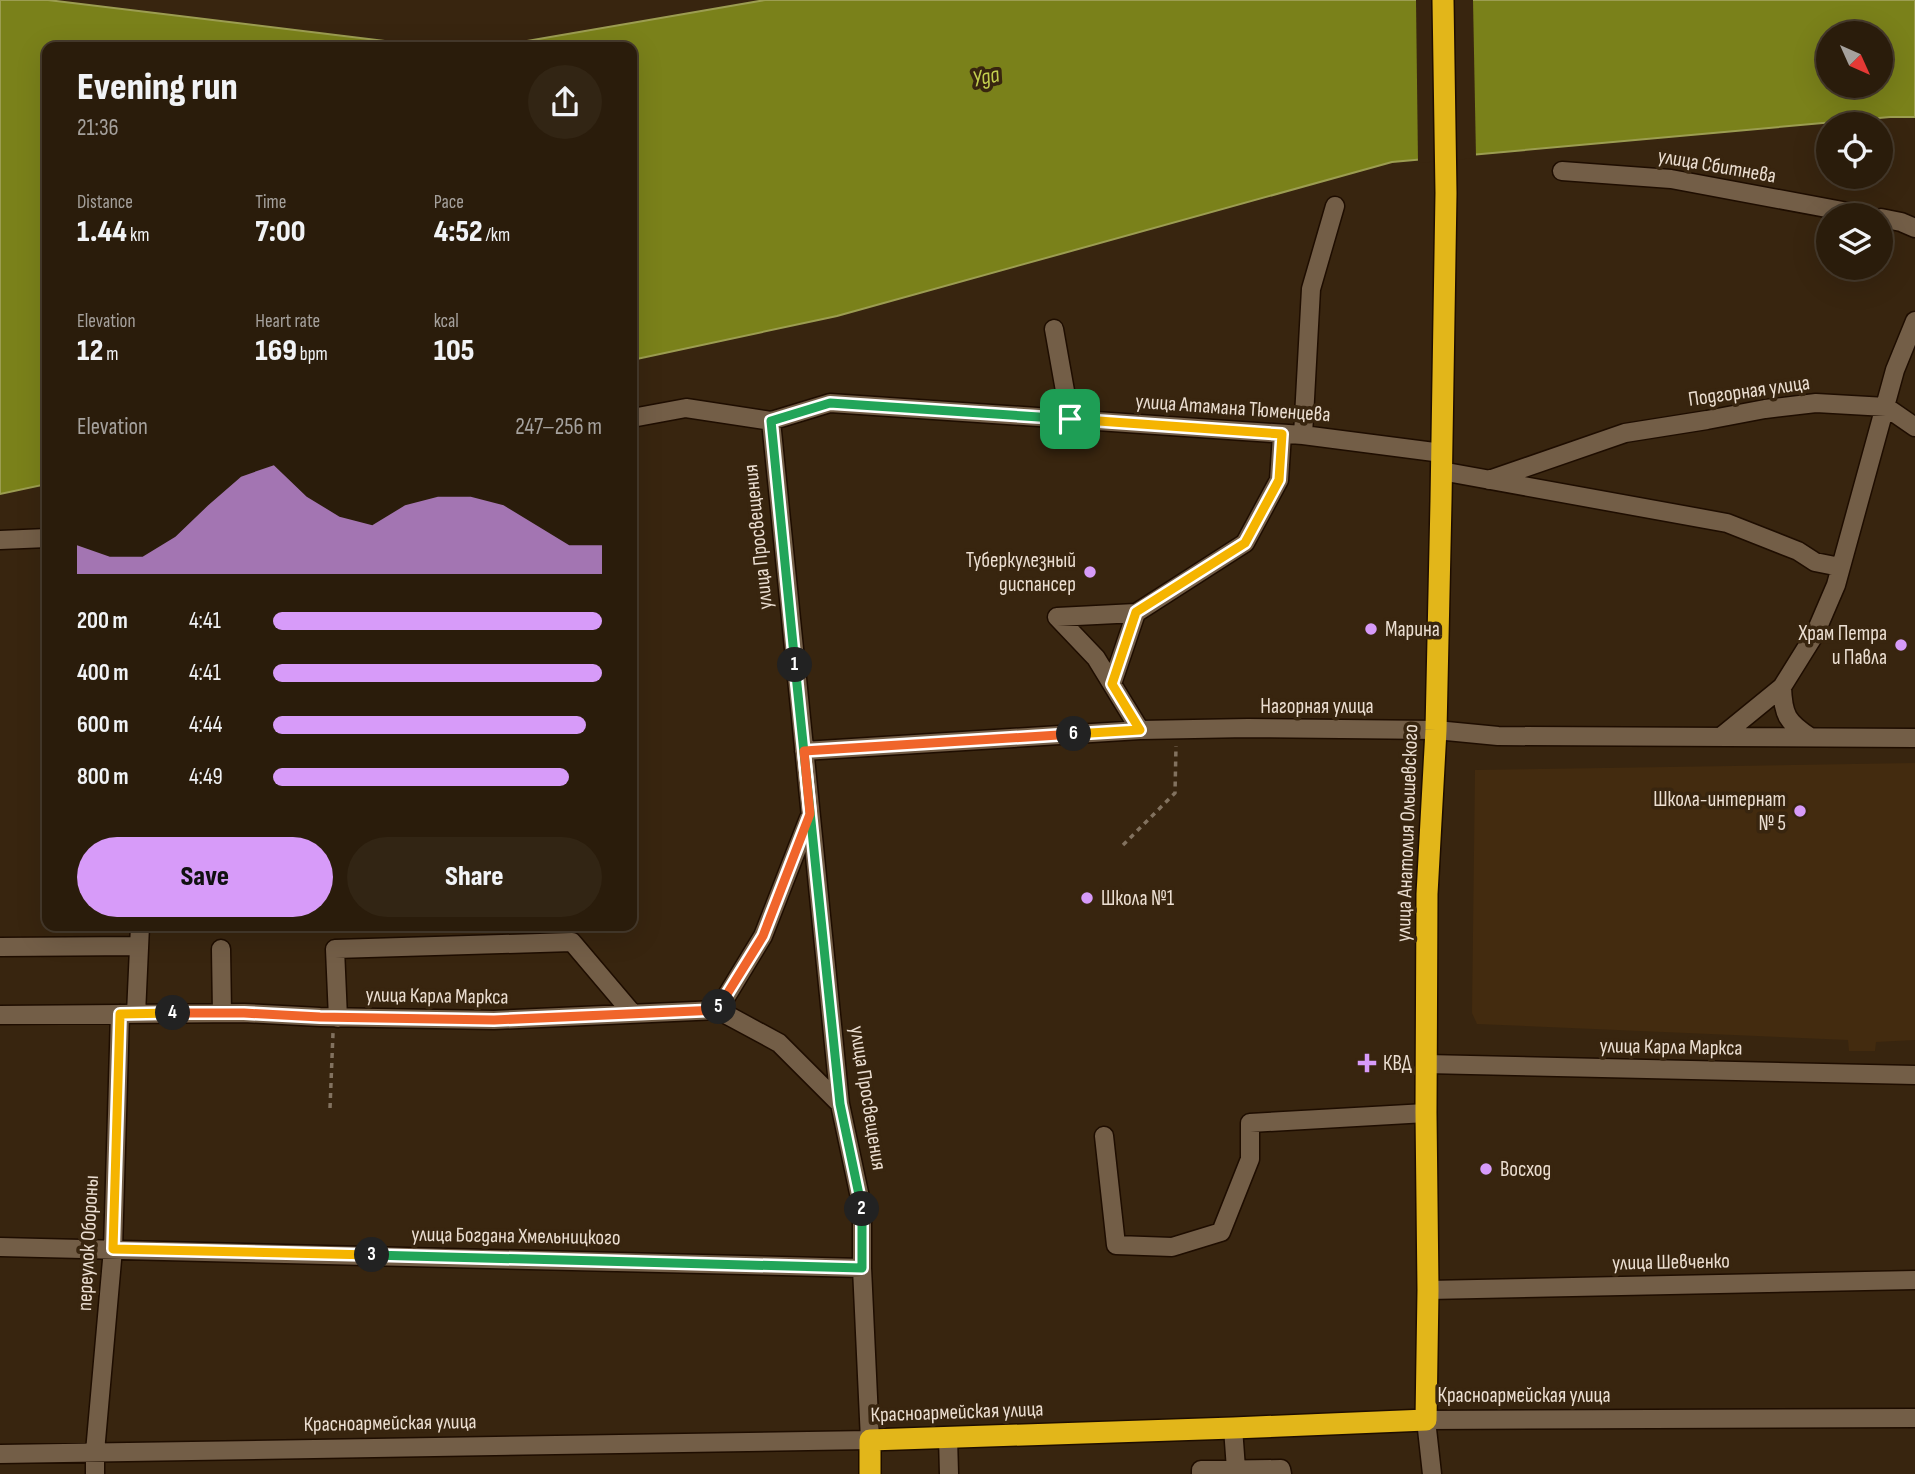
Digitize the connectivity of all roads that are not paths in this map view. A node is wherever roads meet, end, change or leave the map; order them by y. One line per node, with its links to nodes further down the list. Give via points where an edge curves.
1 (1443, 0): 16 (highway, улица Анатолия Ольшевского, via 1447,193)
2 (1562, 171): 4 (street, улица Сбитнева, via 1671,179)
3 (1335, 206): 15 (street, via 1311,289)
4 (1816, 206)
5 (1893, 220): 6 (street)
6 (1915, 228)
7 (1915, 321): 9 (street)
8 (1054, 329): 11 (street)
9 (1886, 407): 13 (street); 17 (street, Подгорная улица, via 1803,404 1625,433); 20 (street)
10 (637, 417): 12 (street, via 686,408)
11 (1070, 419): 12 (street, улица Атамана Тюменцева, via 830,403); 14 (street, улица Атамана Тюменцева)
12 (771, 421): 29 (street, улица Просвещения)
13 (1915, 427)
14 (1282, 434): 15 (street, улица Атамана Тюменцева); 21 (street, via 1279,480 1245,543)
15 (1303, 435): 16 (street, улица Атамана Тюменцева)
16 (1442, 462): 17 (street, улица Атамана Тюменцева); 25 (highway, улица Анатолия Ольшевского)
17 (1489, 480): 20 (street, улица Атамана Тюменцева, via 1727,523 1815,562)
18 (42, 538): 19 (street)
19 (0, 540)
20 (1840, 567): 23 (street, via 1815,634)
21 (1136, 612): 22 (street); 22 (street, via 1057,617 1096,658)
22 (1112, 684): 24 (street)
23 (1782, 687): 26 (street); 27 (street, via 1782,709 1792,725)
24 (1140, 730): 25 (street, Нагорная улица); 29 (street, Нагорная улица)
25 (1436, 730): 26 (street, Нагорная улица, via 1498,736); 41 (highway, улица Анатолия Ольшевского, via 1427,894)
26 (1722, 736): 27 (street, Нагорная улица)
27 (1812, 738): 28 (street, Нагорная улица)
28 (1915, 738)
29 (804, 751): 30 (street, улица Просвещения)
30 (810, 814): 35 (street, улица Просвещения, via 763,936); 43 (street, улица Просвещения)
31 (140, 931): 32 (street, переулок Обороны)
32 (139, 946): 33 (street); 38 (street, переулок Обороны)
33 (0, 947)
34 (221, 949): 37 (street)
35 (718, 1010): 39 (street, улица Карла Маркса); 43 (street, via 779,1043)
36 (2, 1013): 38 (street, улица Карла Маркса)
37 (222, 1013): 38 (street, улица Карла Маркса); 40 (street, улица Карла Маркса)
38 (128, 1014): 47 (street, переулок Обороны)
39 (633, 1014): 40 (street, улица Карла Маркса, via 494,1020); 40 (street, via 572,942 335,949)
40 (336, 1018)
41 (1426, 1063): 42 (street, улица Карла Маркса); 44 (highway, улица Анатолия Ольшевского)
42 (1915, 1076)
43 (840, 1104): 48 (street, улица Просвещения, via 862,1207)
44 (1426, 1113): 45 (street, via 1250,1123 1250,1159 1221,1233 1172,1247 1116,1245); 50 (highway, улица Анатолия Ольшевского)
45 (1104, 1136)
46 (0, 1247): 47 (street, улица Богдана Хмельницкого)
47 (113, 1249): 48 (street, улица Богдана Хмельницкого); 56 (street, переулок Обороны)
48 (862, 1268): 55 (street, улица Просвещения)
49 (1915, 1280): 50 (street, улица Шевченко)
50 (1428, 1290): 52 (highway, улица Анатолия Ольшевского)
51 (1915, 1418): 52 (street, Красноармейская улица)
52 (1426, 1420): 53 (highway, Красноармейская улица); 64 (street, улица Анатолия Ольшевского)
53 (1233, 1428): 54 (highway, Красноармейская улица); 58 (street)
54 (948, 1437): 55 (highway, Красноармейская улица); 61 (street)
55 (870, 1440): 56 (street, Красноармейская улица); 60 (highway, улица Просвещения)
56 (95, 1452): 57 (street, Красноармейская улица); 59 (street, переулок Обороны)
57 (0, 1454)
58 (1236, 1469): 62 (street, via 1200,1470); 63 (street, via 1282,1469)
59 (95, 1474)
60 (870, 1474)
61 (949, 1474)
62 (1201, 1474)
63 (1282, 1474)
64 (1432, 1474)

